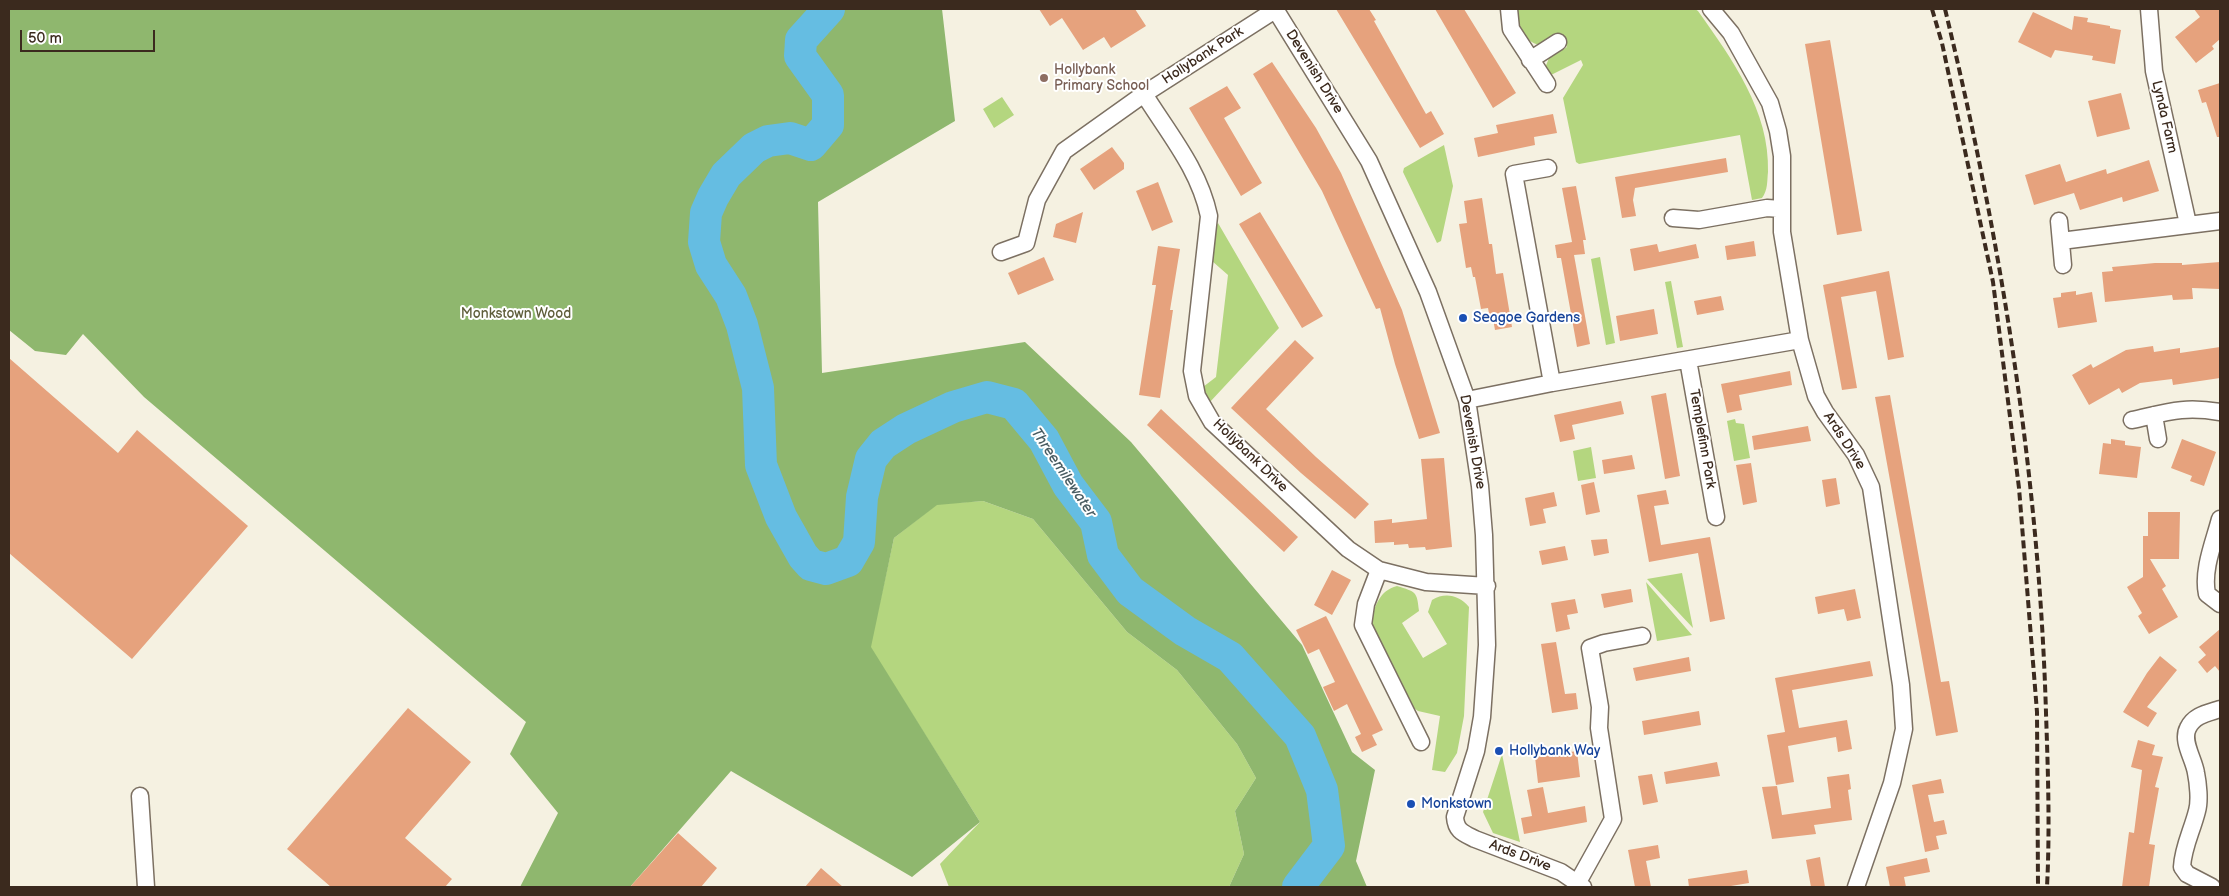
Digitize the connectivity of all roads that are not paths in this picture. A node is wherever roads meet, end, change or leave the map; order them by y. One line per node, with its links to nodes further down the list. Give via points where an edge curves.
1 (1275, 9): 8 (street, Hollybank Park); 21 (street, Devenish Drive, via 1369,161 1428,292)
2 (1509, 9): 6 (street, via 1511,29)
3 (1711, 9): 10 (street, Ards Drive, via 1731,34 1770,103 1782,156)
4 (2149, 9): 14 (street, Lynda Farm, via 2154,71)
5 (1558, 42): 6 (street)
6 (1530, 60): 7 (street)
7 (1547, 84)
8 (1144, 94): 16 (street, Hollybank Park, via 1064,151 1037,200 1026,243); 28 (street, Hollybank Drive, via 1194,171 1205,198 1208,216 1192,371 1197,396 1212,422 1348,549)
9 (1548, 168): 20 (street, via 1514,174)
10 (1781, 209): 11 (street, via 1767,208 1699,220); 18 (street, Ards Drive)
11 (1673, 218)
12 (2059, 221): 15 (street)
13 (2220, 222): 14 (street)
14 (2188, 224): 15 (street)
15 (2061, 240): 17 (street)
16 (1001, 252)
17 (2063, 266)
18 (1800, 340): 19 (street); 38 (street, Ards Drive, via 1816,396 1856,455 1872,487 1901,685 1904,729 1892,784)
19 (1688, 360): 20 (street); 26 (street, Templefinn Park)
20 (1552, 383): 21 (street)
21 (1467, 400): 29 (street, Devenish Drive, via 1480,486)
22 (2220, 412): 23 (street, via 2198,408)
23 (2154, 415): 24 (street); 25 (street)
24 (2132, 420)
25 (2158, 439)
26 (1716, 517)
27 (2220, 519): 30 (street, via 2205,587 2207,594)
28 (1379, 570): 29 (street, Hollybank Drive, via 1426,582); 33 (street, via 1366,604 1363,625)
29 (1487, 586): 35 (street, Devenish Drive, via 1482,717)
30 (2220, 604)
31 (1642, 636): 36 (street, via 1590,648 1613,819)
32 (2220, 709): 39 (street, via 2192,721 2186,738 2196,772 2198,810 2186,840 2182,867 2187,874)
33 (1421, 742)
34 (140, 796): 37 (street)
35 (1456, 827): 36 (street, Ards Drive, via 1474,839 1561,872)
36 (1581, 885)
37 (146, 887)
38 (1856, 887)
39 (2212, 887)

